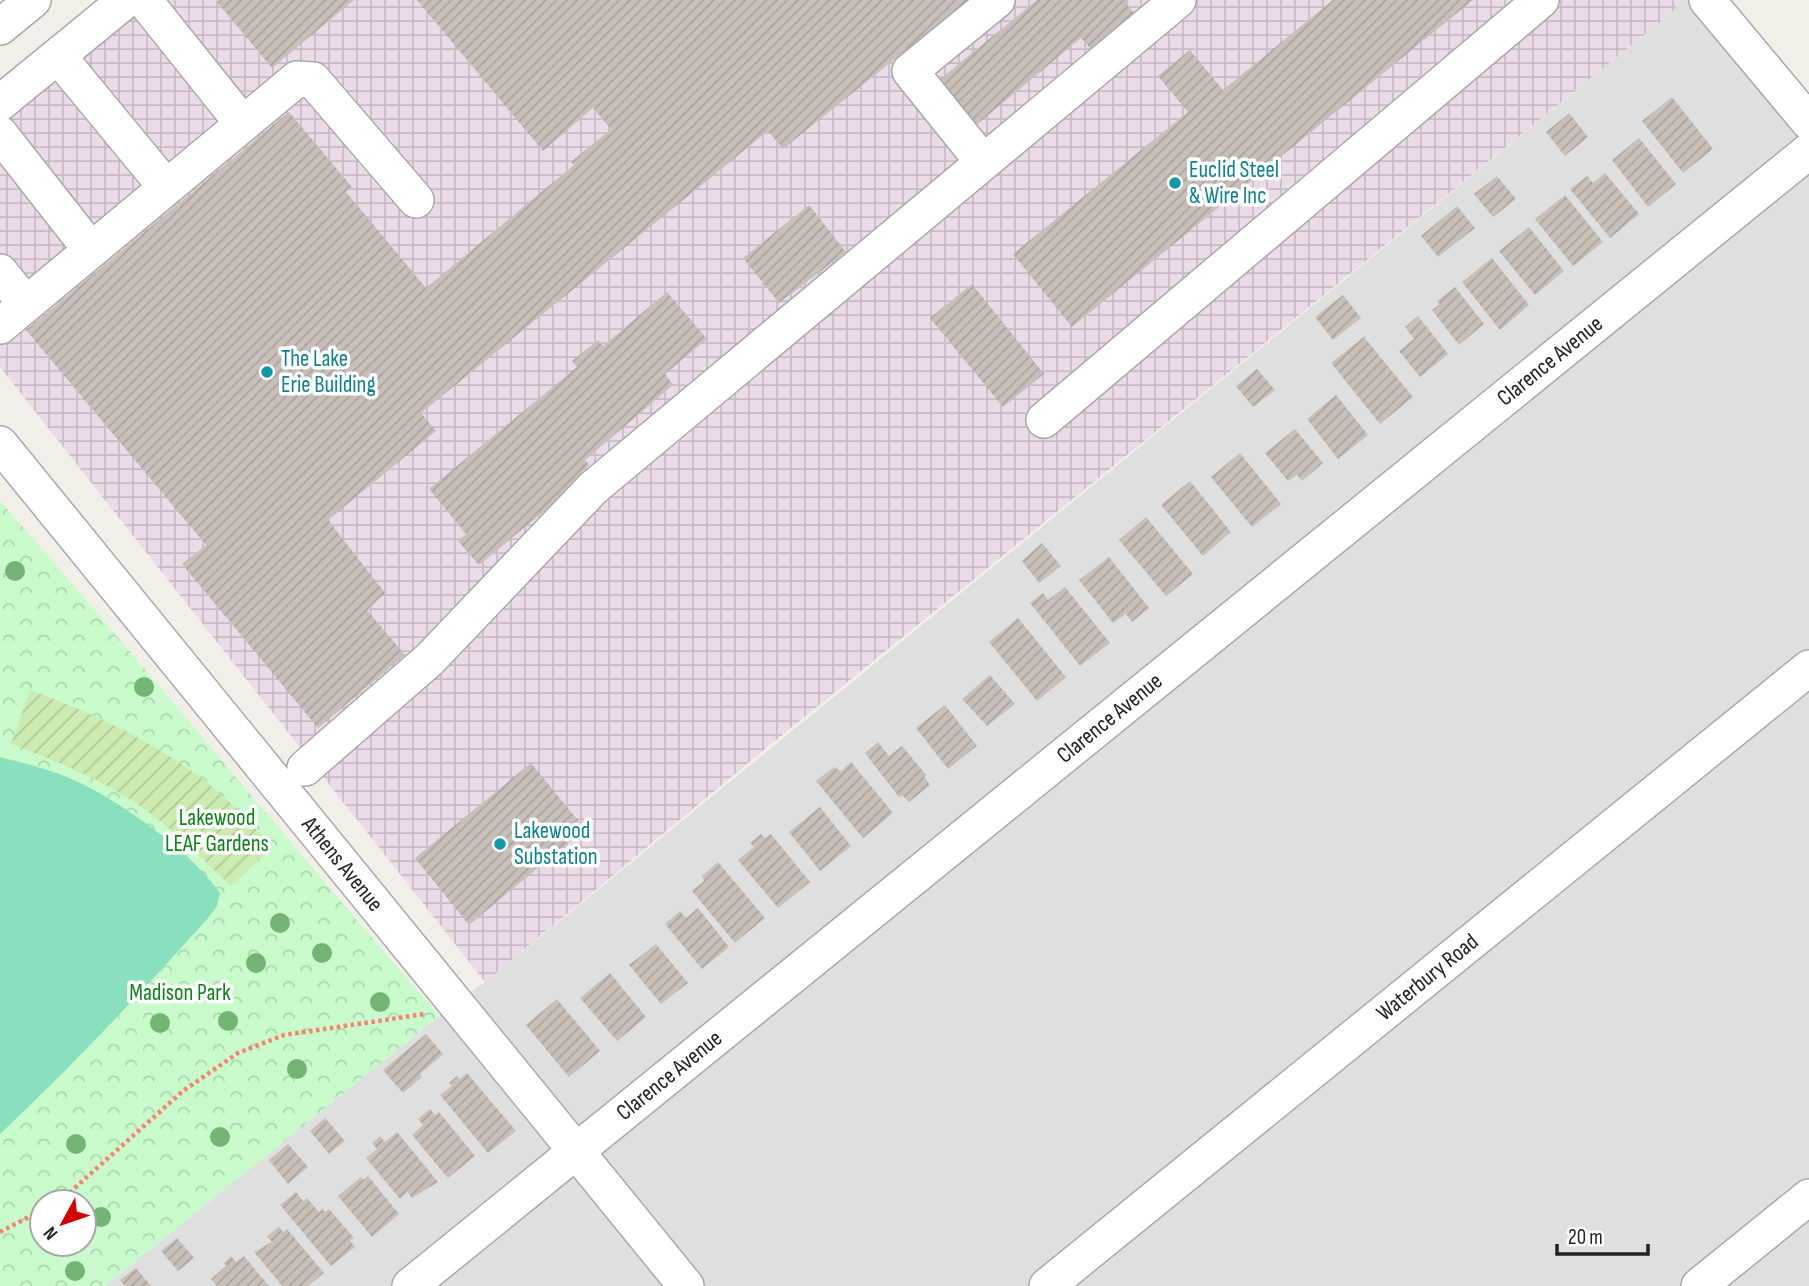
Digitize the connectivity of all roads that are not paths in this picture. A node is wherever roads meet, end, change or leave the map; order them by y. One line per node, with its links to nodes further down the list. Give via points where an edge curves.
1 (33, 0): 8 (street)
2 (126, 0): 9 (street)
3 (144, 0): 12 (street)
4 (997, 0): 15 (street, via 910,71)
5 (1178, 0): 15 (street)
6 (1541, 0): 22 (street)
7 (1707, 0): 11 (street)
8 (0, 27)
9 (58, 57): 10 (street); 16 (street)
10 (0, 103)
11 (1809, 122)
12 (243, 124): 16 (street); 17 (street, via 297,79 313,80)
13 (0, 134): 18 (street)
14 (1809, 151): 26 (street, Clarence Avenue)
15 (983, 162): 25 (street, via 593,488 430,659)
16 (166, 187): 18 (street)
17 (416, 200)
18 (91, 250): 20 (street)
19 (0, 272): 20 (street)
20 (26, 304): 21 (street)
21 (0, 326)
22 (1044, 420)
23 (0, 444): 26 (street, Athens Avenue)
24 (1809, 668): 30 (street, Waterbury Road)
25 (305, 768)
26 (576, 1151): 28 (street, Clarence Avenue); 29 (street, Athens Avenue)
27 (1809, 1197): 31 (street)
28 (410, 1286)
29 (686, 1286)
30 (1046, 1286)
31 (1699, 1286)

